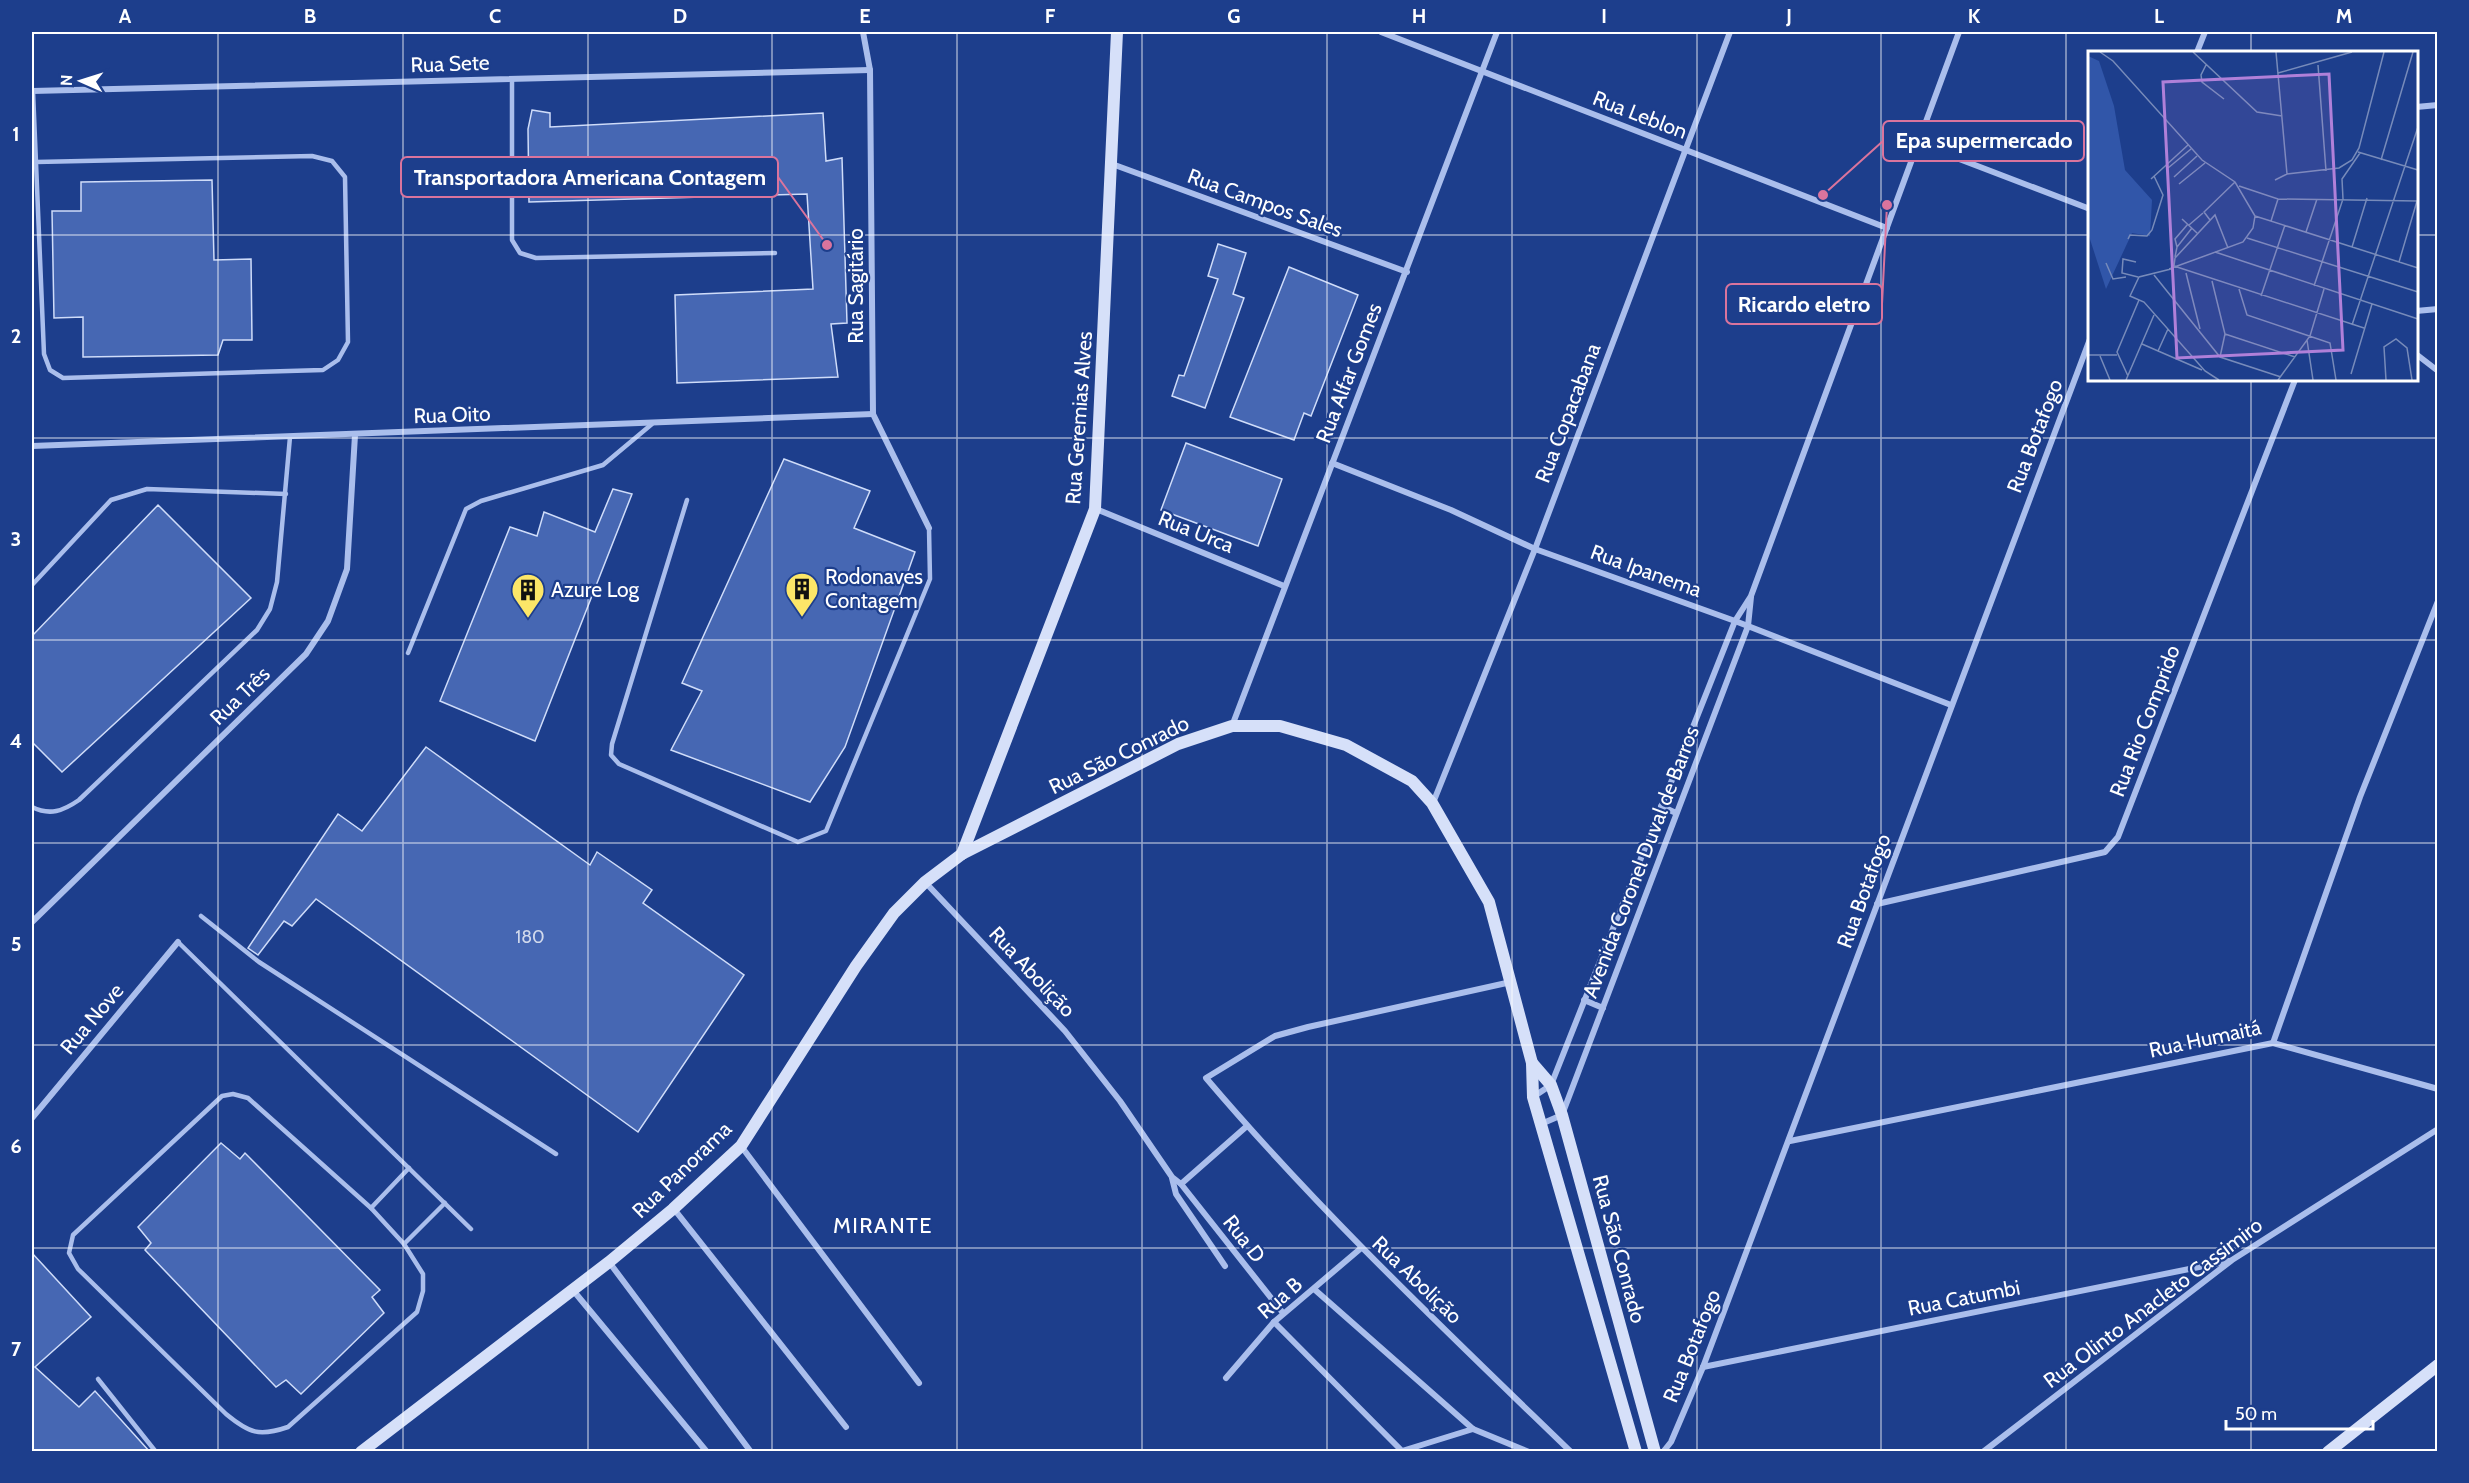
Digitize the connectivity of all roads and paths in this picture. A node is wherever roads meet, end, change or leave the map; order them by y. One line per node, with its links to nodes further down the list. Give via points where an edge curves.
1 (863, 32): 9 (street, Rua Sagitário)
2 (1117, 32): 18 (street, Rua Geremias Alves)
3 (1381, 32): 10 (street, Rua Leblon)
4 (1497, 32): 10 (street, Rua Alfar Gomes)
5 (1730, 32): 16 (street, Rua Copacabana)
6 (1959, 32): 15 (street, Avenida Coronel Duval de Barros)
7 (2205, 32): 8 (street)
8 (2198, 51)
9 (870, 70): 11 (street, Rua Sete); 29 (street, Rua Sagitário)
10 (1481, 71): 16 (street, Rua Leblon); 22 (street, Rua Alfar Gomes)
11 (513, 79): 12 (street, Rua Sete); 21 (lane, via 512,240 520,253 536,258)
12 (32, 91): 17 (lane)
13 (2438, 105): 14 (street)
14 (2418, 107)
15 (1920, 144): 19 (street); 20 (street, Avenida Coronel Duval de Barros)
16 (1686, 150): 20 (street, Rua Leblon); 39 (street, Rua Copacabana)
17 (36, 162): 17 (lane, via 44,354 50,370 63,378 300,370 323,369 338,360 348,342 345,177 332,161 312,156)
18 (1112, 164): 22 (street, Rua Campos Sales); 37 (street, Rua Geremias Alves)
19 (2088, 208)
20 (1887, 228): 42 (street, Avenida Coronel Duval de Barros)
21 (775, 253)
22 (1407, 272): 34 (street, Rua Alfar Gomes)
23 (2438, 309): 24 (street)
24 (2418, 311)
25 (2088, 344): 47 (street, Rua Botafogo)
26 (2418, 355): 27 (street)
27 (2438, 370)
28 (2295, 381): 55 (street, Rua Rio Comprido, via 2118,837 2105,852)
29 (873, 414): 30 (street, Rua Oito); 38 (street, Rua Sagitário)
30 (652, 424): 31 (street, Rua Oito); 46 (lane, via 603,465 481,501 466,509)
31 (355, 435): 32 (street, Rua Oito); 57 (street, Rua Três, via 347,569 327,621 306,654)
32 (290, 437): 33 (street, Rua Oito); 35 (lane)
33 (32, 446)
34 (1332, 463): 39 (street, Rua Ipanema, via 1451,510); 41 (street, Rua Alfar Gomes)
35 (286, 494): 40 (lane, via 147,489 131,492 111,500); 51 (lane, via 277,582 270,609 257,630 79,800 62,811 41,812)
36 (687, 500): 38 (lane, via 611,755 620,764 798,842 826,831 930,579)
37 (1095, 508): 41 (street, Rua Urca); 53 (street, Rua Geremias Alves)
38 (928, 528)
39 (1535, 549): 44 (street, Rua Ipanema); 49 (street, Rua Copacabana)
40 (32, 585)
41 (1284, 586): 48 (street, Rua Alfar Gomes)
42 (1751, 596): 44 (street, Avenida Coronel Duval de Barros); 45 (street, Avenida Coronel Duval de Barros)
43 (2438, 601): 62 (street, Rua Humaitá, via 2360,797)
44 (1735, 621): 45 (street, Rua Ipanema); 50 (street, Avenida Coronel Duval de Barros)
45 (1748, 626): 47 (street, Rua Ipanema); 52 (street, Avenida Coronel Duval de Barros)
46 (408, 653)
47 (1951, 705): 55 (street, Rua Botafogo)
48 (1232, 726): 49 (street, Rua São Conrado, via 1280,726 1346,745 1412,781); 53 (street, Rua São Conrado, via 1178,744)
49 (1432, 803): 59 (street, Rua São Conrado, via 1489,902)
50 (1661, 806): 52 (street); 60 (street, Avenida Coronel Duval de Barros)
51 (32, 807)
52 (1676, 813): 61 (street, Avenida Coronel Duval de Barros)
53 (962, 854): 54 (street, Rua Panorama)
54 (925, 882): 73 (street, Rua Panorama, via 894,913 856,966); 76 (street, Rua Abolição, via 1065,1031)
55 (1876, 904): 72 (street, Rua Botafogo)
56 (201, 916): 74 (lane, via 259,962)
57 (32, 922)
58 (178, 942): 68 (street, Rua Nove); 75 (lane)
59 (1511, 982): 63 (street, Rua São Conrado); 70 (street, Rua Abolição, via 1275,1036 1206,1078)
60 (1584, 1000): 61 (street); 64 (street, Avenida Coronel Duval de Barros)
61 (1603, 1008): 67 (street, Avenida Coronel Duval de Barros)
62 (2273, 1043): 65 (street); 72 (street, Rua Humaitá)
63 (1532, 1063): 64 (street, Rua São Conrado); 66 (street, Rua São Conrado)
64 (1551, 1085): 66 (street); 67 (street, Rua São Conrado)
65 (2438, 1089)
66 (1533, 1097): 69 (street, Rua São Conrado)
67 (1562, 1115): 69 (street); 105 (street, Rua São Conrado)
68 (32, 1118)
69 (1540, 1124): 104 (street, Rua São Conrado)
70 (1247, 1126): 77 (street); 83 (street, Rua Abolição)
71 (2438, 1129): 84 (street, Rua Olinto Anacleto Cassimiro)
72 (1790, 1141): 92 (street, Rua Botafogo)
73 (741, 1146): 80 (street, Rua Panorama); 95 (street)
74 (556, 1155)
75 (409, 1168): 78 (lane); 79 (lane)
76 (1172, 1177): 77 (street, Rua Abolição); 86 (street, Rua Abolição, via 1176,1194)
77 (1181, 1184): 89 (street, Rua D)
78 (445, 1203): 81 (lane); 82 (lane)
79 (371, 1208): 82 (lane); 82 (lane, via 248,1098 233,1094 222,1096 73,1234 69,1252 78,1269 226,1414 244,1429 267,1434 288,1427 417,1312 423,1274)
80 (673, 1209): 85 (street, Rua Panorama); 96 (street)
81 (471, 1229)
82 (404, 1244)
83 (1360, 1249): 88 (street, Rua B); 103 (street, Rua Abolição)
84 (2232, 1260): 92 (street, Rua Catumbi); 107 (street, Rua Olinto Anacleto Cassimiro)
85 (609, 1262): 87 (street, Rua Panorama); 101 (street)
86 (1225, 1266)
87 (572, 1289): 99 (street, Rua Panorama); 100 (street)
88 (1314, 1289): 89 (street, Rua B); 97 (street)
89 (1283, 1313): 90 (street, Rua B)
90 (1274, 1322): 93 (street, Rua B); 97 (street, via 1402,1451)
91 (2438, 1365): 108 (street)
92 (1703, 1367): 106 (street, Rua Botafogo)
93 (1227, 1378)
94 (98, 1379): 98 (lane)
95 (919, 1383)
96 (846, 1427)
97 (1473, 1429): 102 (street)
98 (156, 1452)
99 (361, 1452)
100 (708, 1452)
101 (751, 1452)
102 (1529, 1452)
103 (1571, 1452)
104 (1636, 1452)
105 (1655, 1452)
106 (1663, 1452)
107 (1983, 1452)
108 (2328, 1452)

